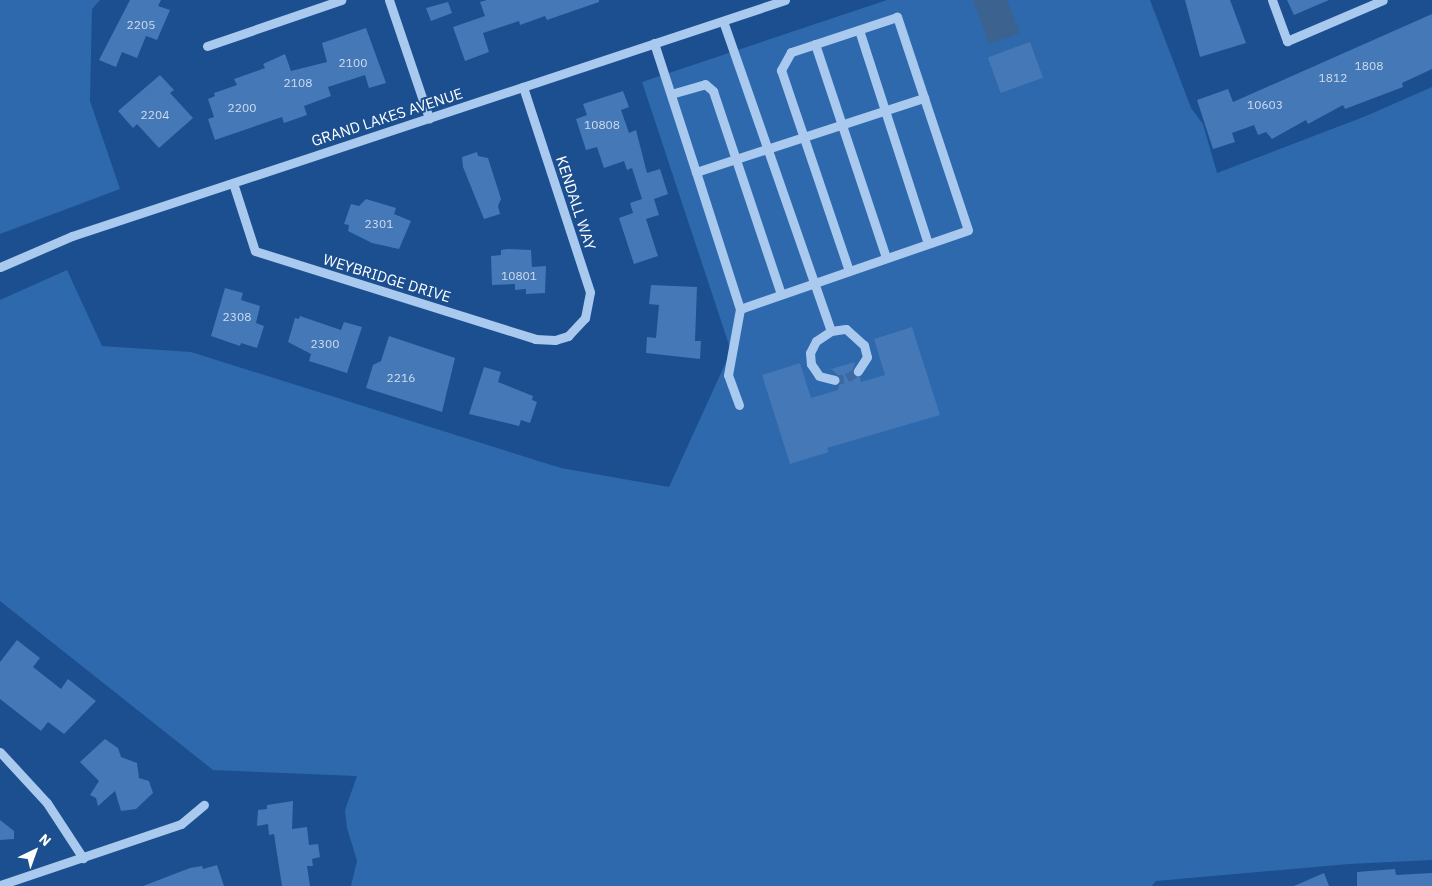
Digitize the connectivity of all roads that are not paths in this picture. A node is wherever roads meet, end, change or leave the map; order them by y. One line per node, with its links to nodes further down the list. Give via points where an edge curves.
1 (341, 0): 10 (street)
2 (389, 0): 15 (street)
3 (785, 0): 6 (street, GRAND LAKES AVENUE)
4 (1272, 0): 5 (street, via 1287,41)
5 (1383, 0)
6 (723, 21): 8 (street, GRAND LAKES AVENUE); 18 (street)
7 (859, 30): 9 (street); 13 (street, via 898,17); 14 (street)
8 (654, 43): 11 (street, GRAND LAKES AVENUE); 12 (street)
9 (815, 44): 16 (street); 17 (street, via 791,52 781,70)
10 (207, 46)
11 (523, 87): 15 (street, GRAND LAKES AVENUE); 29 (street, KENDALL WAY, via 590,292 590,306)
12 (671, 94): 19 (street, via 705,84 713,91); 20 (street)
13 (924, 98): 14 (street); 22 (street, via 968,230)
14 (885, 110): 16 (street); 22 (street)
15 (429, 118): 21 (street, GRAND LAKES AVENUE)
16 (842, 124): 17 (street); 23 (street)
17 (803, 137): 18 (street); 25 (street)
18 (769, 149): 19 (street); 26 (street)
19 (736, 160): 20 (street); 27 (street)
20 (696, 172): 28 (street)
21 (232, 183): 24 (street, GRAND LAKES AVENUE, via 72,236); 29 (street, WEYBRIDGE DRIVE, via 255,251 534,339 555,340)
22 (928, 243): 23 (street)
23 (886, 258): 25 (street)
24 (0, 267)
25 (849, 271): 26 (street)
26 (814, 283): 27 (street); 30 (street)
27 (781, 294): 28 (street)
28 (740, 309): 33 (street, via 728,375)
29 (578, 328)
30 (831, 331): 31 (street, via 846,329 864,345 866,357); 32 (street, via 816,341 810,353 811,364 819,376)
31 (858, 371)
32 (835, 380)
33 (739, 405)
34 (0, 752): 36 (street, via 47,803)
35 (204, 805): 36 (street, via 181,824)
36 (83, 858): 37 (street)
37 (0, 885)

